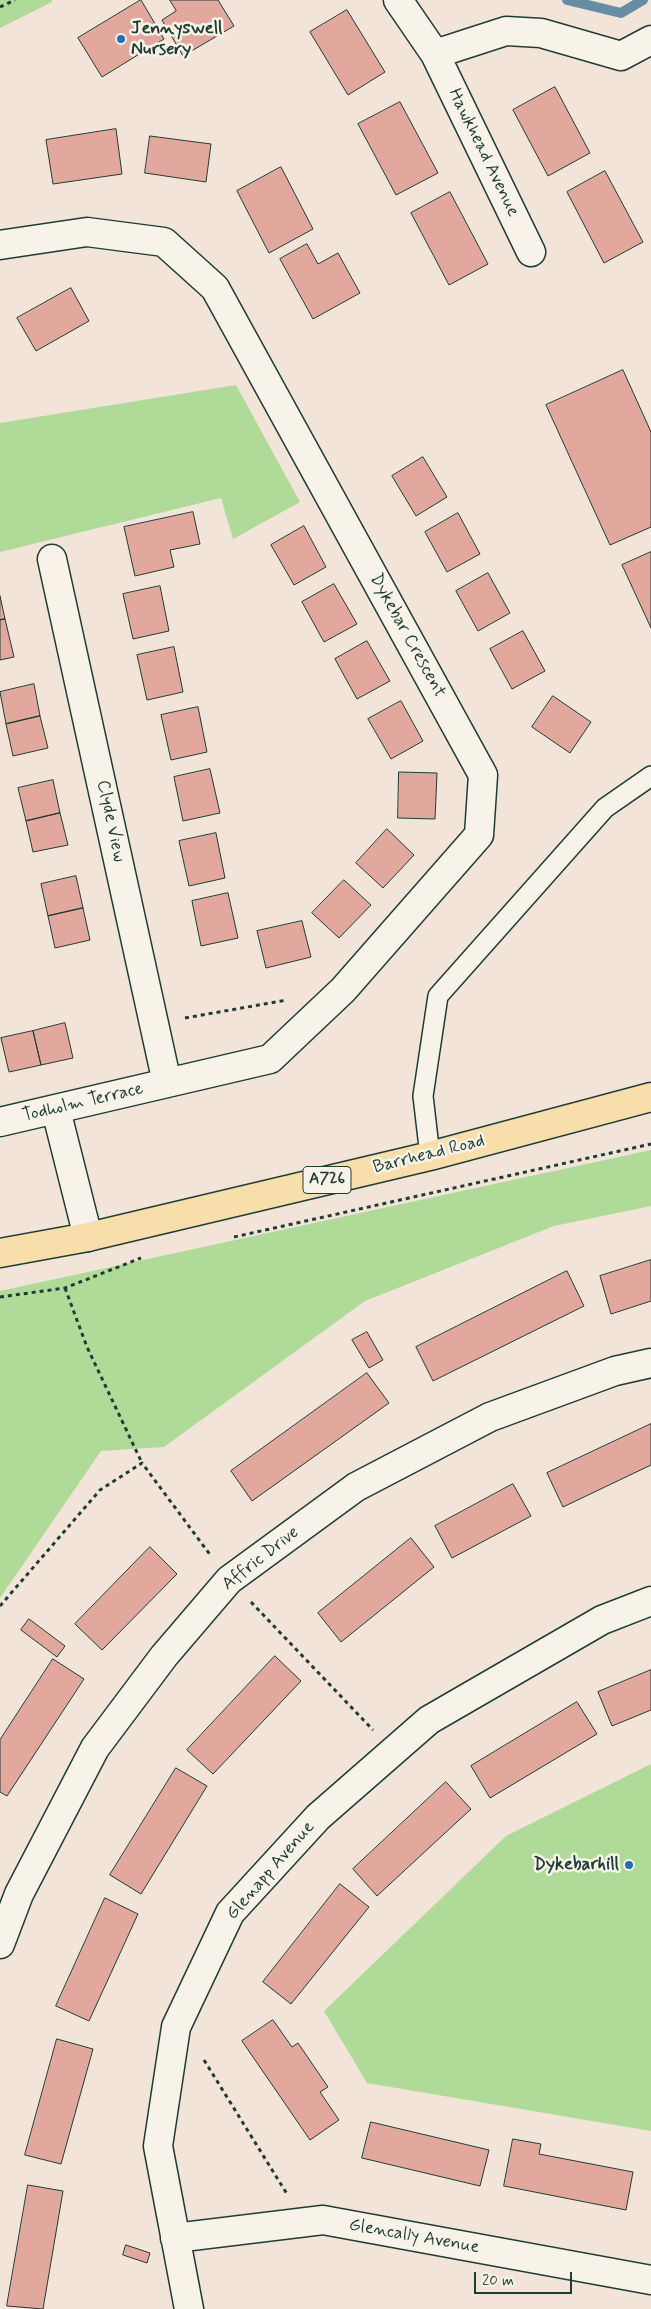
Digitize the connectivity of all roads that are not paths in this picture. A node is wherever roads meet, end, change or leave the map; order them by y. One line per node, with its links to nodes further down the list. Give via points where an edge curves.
1 (398, 0): 3 (street, Hawkhead Avenue)
2 (651, 40): 3 (street, via 621,56 541,33 506,31)
3 (434, 54): 5 (street, Hawkhead Avenue)
4 (0, 245): 8 (street, Dykebar Crescent, via 87,232 164,242 215,288 483,775 479,834 342,990 270,1059)
5 (531, 252)
6 (52, 559): 8 (street, Clyde View)
7 (651, 776): 12 (lane, via 605,808 438,996 423,1096)
8 (167, 1083): 10 (street, Todholm Terrace)
9 (651, 1097): 12 (main road, Barrhead Road / A726)
10 (56, 1110): 11 (street, Todholm Terrace); 13 (street)
11 (0, 1122)
12 (430, 1156): 13 (main road, Barrhead Road / A726)
13 (88, 1238): 14 (main road, Barrhead Road / A726)
14 (0, 1253)
15 (651, 1363): 17 (street, Affric Drive, via 615,1371 490,1417 356,1487 229,1580 164,1656 95,1748 20,1894)
16 (651, 1601): 18 (street, Glenapp Avenue, via 602,1620 429,1720 318,1817 230,1913 176,2027 158,2146)
17 (0, 1944)
18 (175, 2238): 19 (street, Glencally Avenue, via 323,2220); 20 (street, Glenapp Avenue)
19 (651, 2280)
20 (189, 2309)

